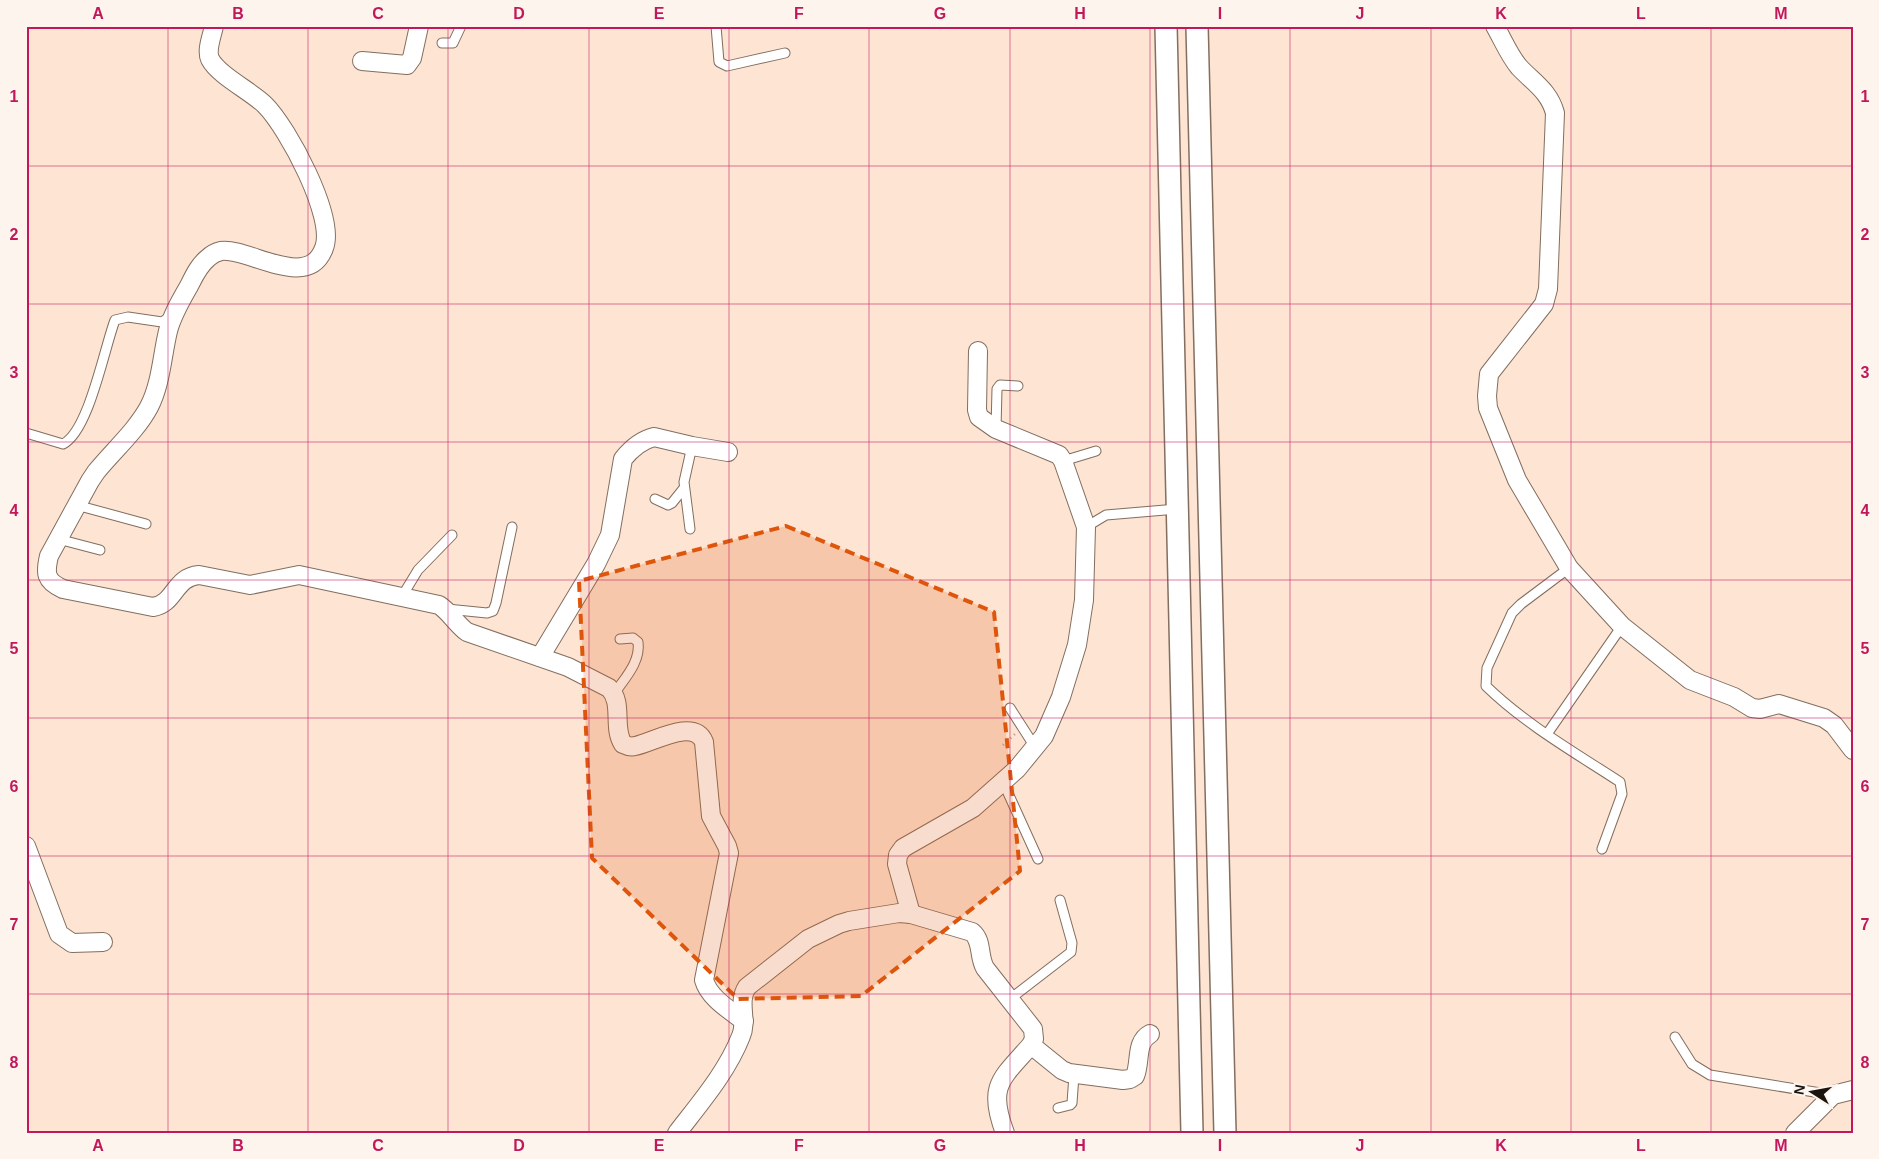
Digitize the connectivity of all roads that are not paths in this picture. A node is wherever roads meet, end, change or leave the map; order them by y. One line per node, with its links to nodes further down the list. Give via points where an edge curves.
1 (214, 26): 11 (street, via 209,58 279,120 323,211 327,230 324,248 316,261 302,266 283,267 230,251 220,251 208,257 198,267)
2 (419, 26): 10 (street, via 412,58 407,65)
3 (461, 26): 8 (lane, via 454,43)
4 (716, 26): 9 (lane, via 719,62 727,66)
5 (1166, 26): 23 (street)
6 (1196, 26): 61 (street)
7 (1495, 26): 31 (street, via 1510,55 1551,100 1555,113 1548,289 1544,304 1489,374 1486,396 1517,480)
8 (442, 42)
9 (785, 53)
10 (362, 61)
11 (174, 315): 15 (lane, via 162,322 128,317 116,320 89,403 68,442 63,444); 22 (street, via 149,407 96,472)
12 (978, 351): 14 (street, via 976,410 979,417)
13 (1018, 386): 14 (lane, via 1000,386 997,389)
14 (996, 429): 19 (street, via 1059,456)
15 (26, 433)
16 (692, 446): 18 (street); 20 (lane); 36 (street, via 648,438 623,459 610,535)
17 (1096, 450): 19 (lane)
18 (728, 452)
19 (1063, 461): 26 (street)
20 (684, 488): 21 (lane, via 668,505); 27 (lane)
21 (655, 500)
22 (76, 505): 24 (lane); 29 (street)
23 (1177, 509): 26 (lane, via 1106,515); 60 (street)
24 (146, 524)
25 (512, 527): 33 (lane, via 492,611)
26 (1086, 527): 40 (street, via 1084,600 1076,646 1061,697 1044,736)
27 (690, 529)
28 (452, 535): 32 (lane, via 418,570)
29 (58, 539): 30 (lane); 32 (street, via 46,566 47,577 53,584 153,607 166,602 190,575 250,585 300,575)
30 (100, 550)
31 (1568, 568): 34 (street); 39 (lane, via 1512,613 1487,668 1486,686)
32 (401, 598): 33 (street)
33 (445, 609): 36 (street, via 468,632)
34 (1622, 626): 39 (lane); 41 (street, via 1690,680 1734,697 1752,708 1779,704 1824,718 1834,725)
35 (620, 639): 37 (lane, via 634,638 639,648 632,668)
36 (540, 657): 37 (street, via 568,667)
37 (614, 694): 50 (street, via 618,733 623,744 635,746 675,732 698,734 704,742 711,816 729,853 704,980 712,995)
38 (1010, 708): 40 (lane)
39 (1547, 734): 44 (lane, via 1620,782 1622,794)
40 (1035, 747): 42 (street)
41 (1853, 750)
42 (1003, 782): 45 (lane); 47 (street, via 973,808 903,848 898,855 897,864)
43 (26, 846): 48 (street, via 59,934 72,943)
44 (1602, 849)
45 (1038, 859)
46 (1060, 900): 49 (lane, via 1072,943 1071,952)
47 (911, 914): 49 (street, via 977,936 981,962); 50 (street, via 849,921 808,939 743,993)
48 (103, 942)
49 (1010, 1000): 53 (street, via 1033,1029)
50 (744, 1021): 58 (street, via 740,1038 718,1079)
51 (1150, 1034): 54 (street, via 1144,1037 1135,1076 1130,1079)
52 (1675, 1037): 56 (lane, via 1692,1064 1710,1075)
53 (1031, 1045): 54 (street, via 1062,1070); 59 (street, via 1001,1079 998,1087 996,1103)
54 (1074, 1075): 57 (lane, via 1072,1103)
55 (1853, 1090): 56 (street)
56 (1833, 1095): 62 (street)
57 (1058, 1108)
58 (677, 1133)
59 (1005, 1133)
60 (1192, 1133)
61 (1225, 1133)
62 (1795, 1133)

